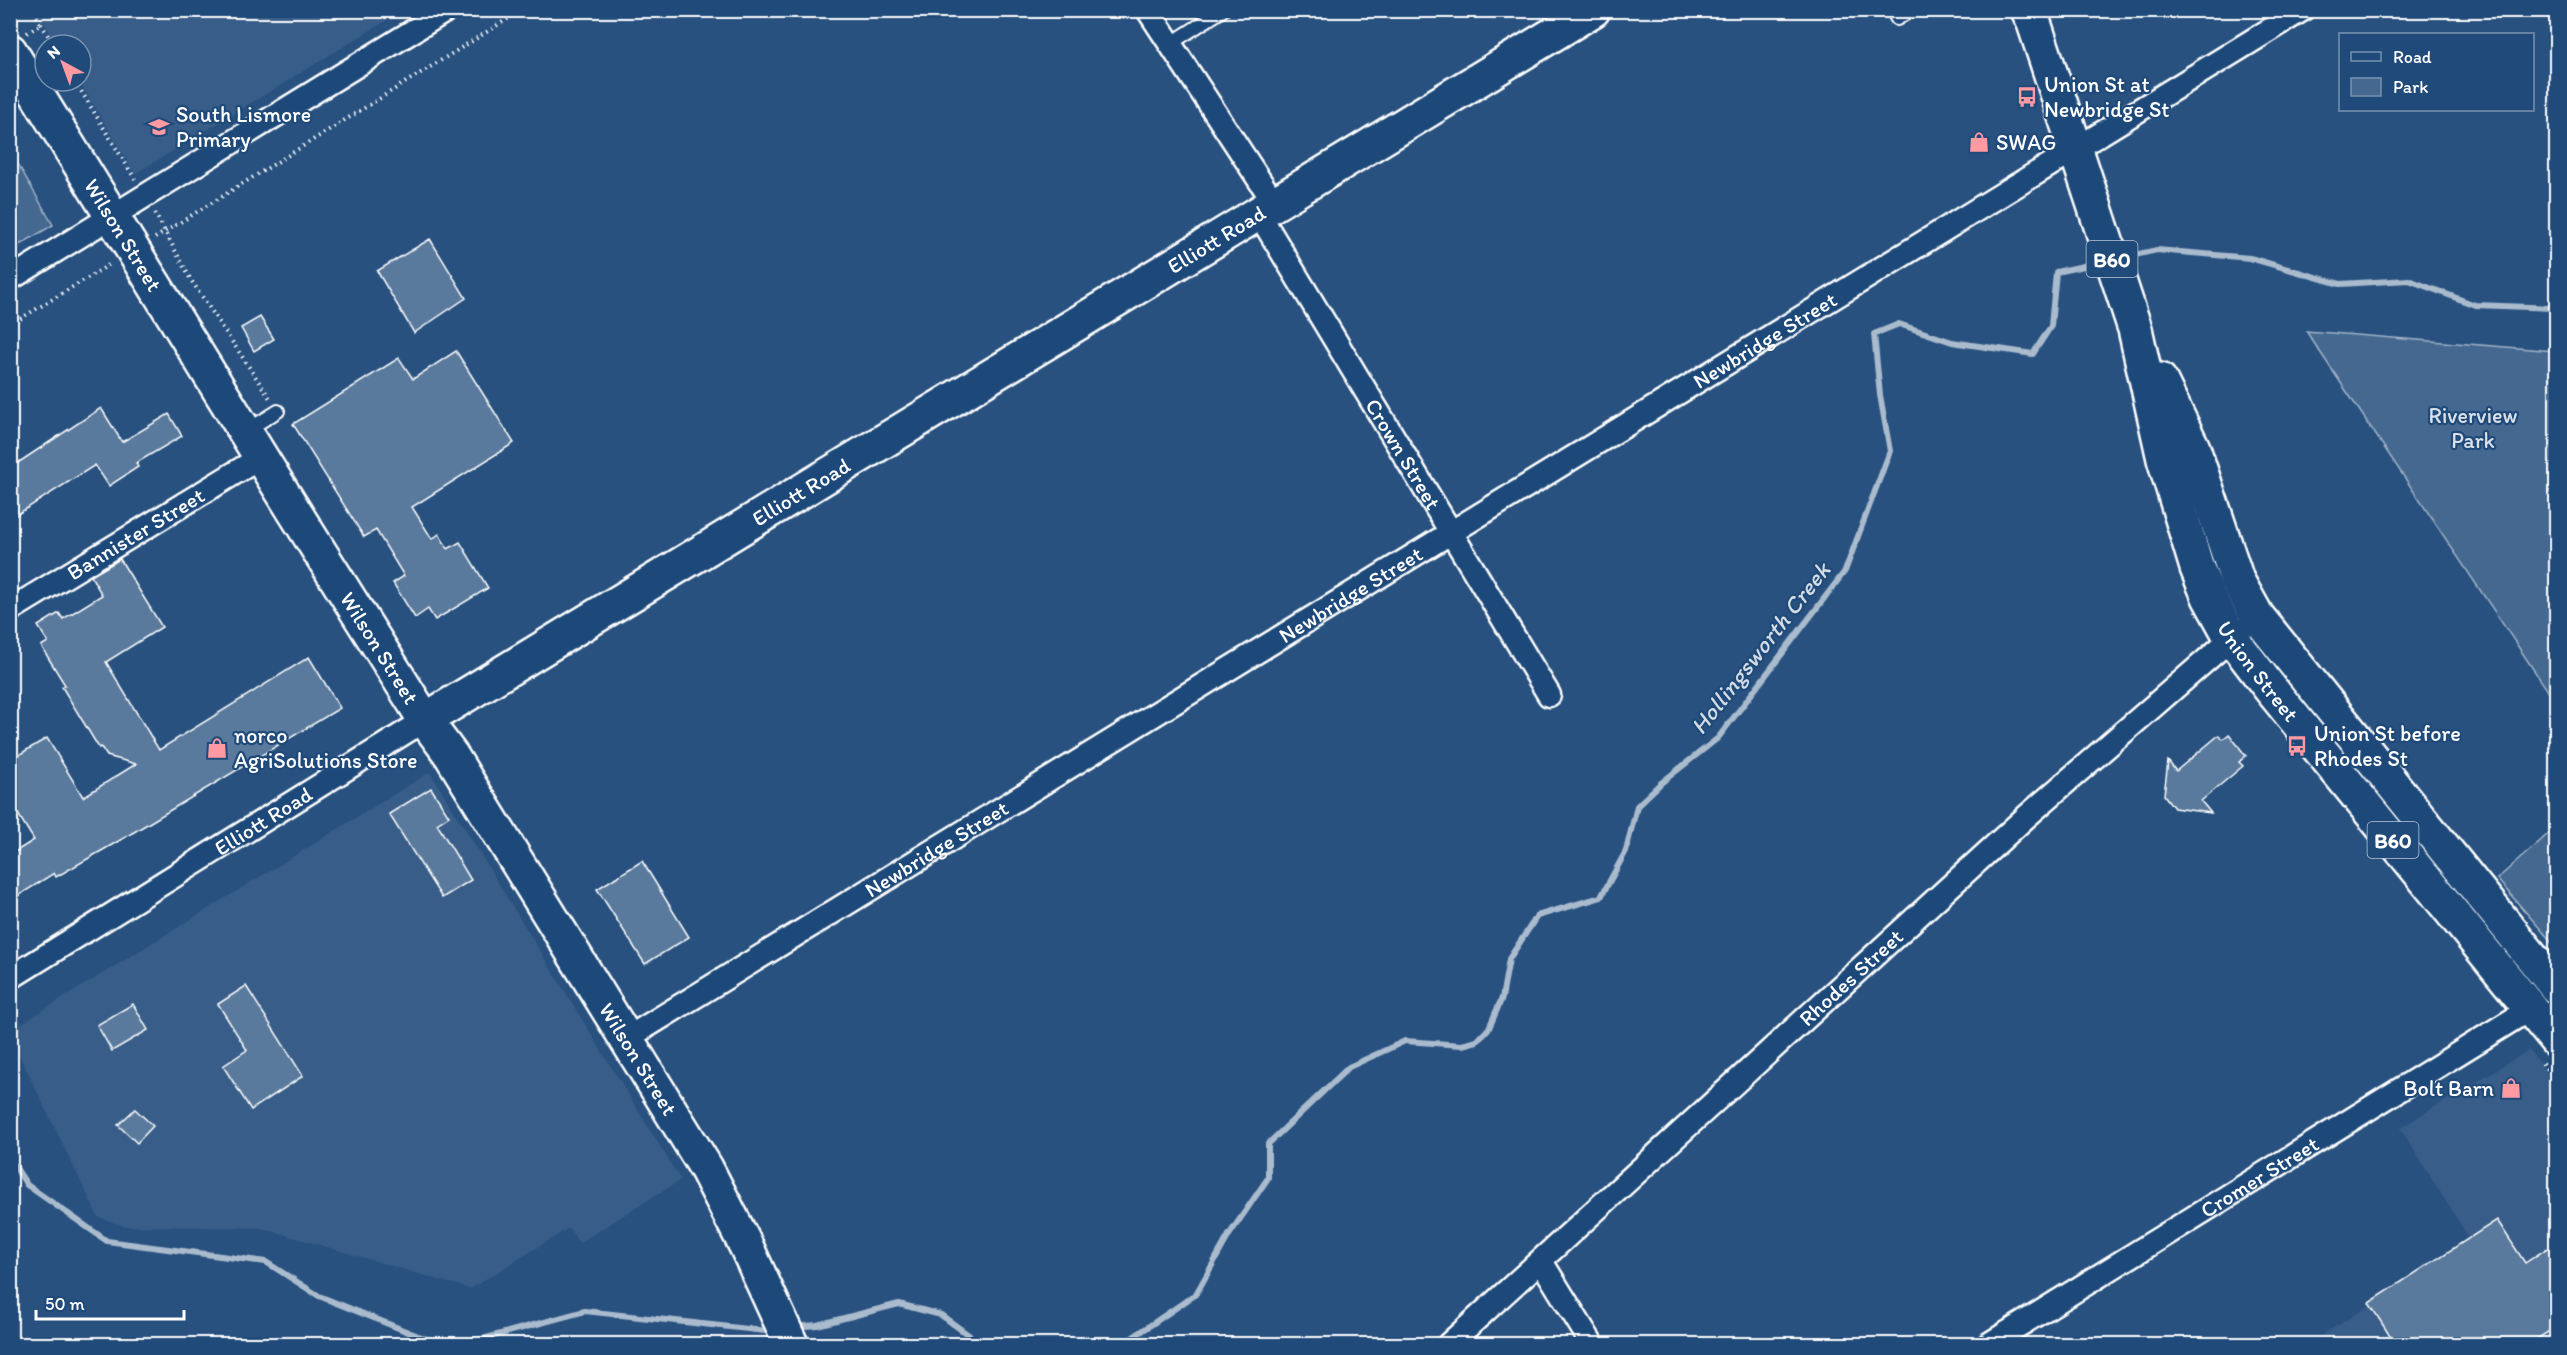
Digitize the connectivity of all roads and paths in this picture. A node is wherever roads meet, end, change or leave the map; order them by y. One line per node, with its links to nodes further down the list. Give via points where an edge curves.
1 (33, 10): 11 (path)
2 (447, 10): 20 (street)
3 (522, 10): 21 (path)
4 (1148, 10): 14 (street, Crown Street)
5 (1223, 10): 14 (lane)
6 (1593, 10): 19 (street, Elliott Road)
7 (1892, 10): 8 (lane, via 1897,19)
8 (1911, 10)
9 (2302, 10): 16 (street, Newbridge Street)
10 (2031, 15): 16 (street, Union Street / B60)
11 (41, 24): 12 (path); 13 (path)
12 (47, 33)
13 (17, 43): 20 (street, Wilson Street)
14 (1170, 44): 19 (street, Crown Street)
15 (82, 93): 17 (path)
16 (2075, 149): 26 (street, Union Street / B60); 29 (street, Newbridge Street)
17 (135, 180)
18 (152, 207): 21 (path)
19 (1267, 209): 29 (street, Crown Street); 34 (street, Elliott Road)
20 (112, 216): 24 (street); 28 (street, Wilson Street)
21 (165, 231): 22 (path); 27 (path, via 191,280)
22 (149, 241)
23 (115, 262): 25 (path)
24 (10, 279)
25 (10, 325)
26 (2135, 329): 31 (street, Union Street / B60, via 2193,448 2237,580); 32 (street, Union Street / B60, via 2180,517 2209,597)
27 (278, 411): 28 (lane)
28 (253, 444): 30 (street, Bannister Street); 34 (street, Wilson Street)
29 (1452, 533): 33 (street, Crown Street); 38 (street, Newbridge Street)
30 (10, 610)
31 (2257, 616): 32 (street, Rhodes Street); 36 (street, Union Street / B60)
32 (2231, 637): 37 (street, Union Street / B60); 40 (street, Rhodes Street, via 2026,817)
33 (1549, 695)
34 (425, 720): 35 (street, Elliott Road); 38 (street, Wilson Street, via 451,755)
35 (10, 978)
36 (2556, 987)
37 (2530, 1009): 39 (street, Union Street / B60); 44 (street, Cromer Street)
38 (626, 1040): 41 (street, Wilson Street, via 706,1168)
39 (2556, 1040)
40 (1541, 1261): 42 (street, Rhodes Street); 43 (street)
41 (791, 1344)
42 (1449, 1344)
43 (1592, 1344)
44 (1989, 1344)

